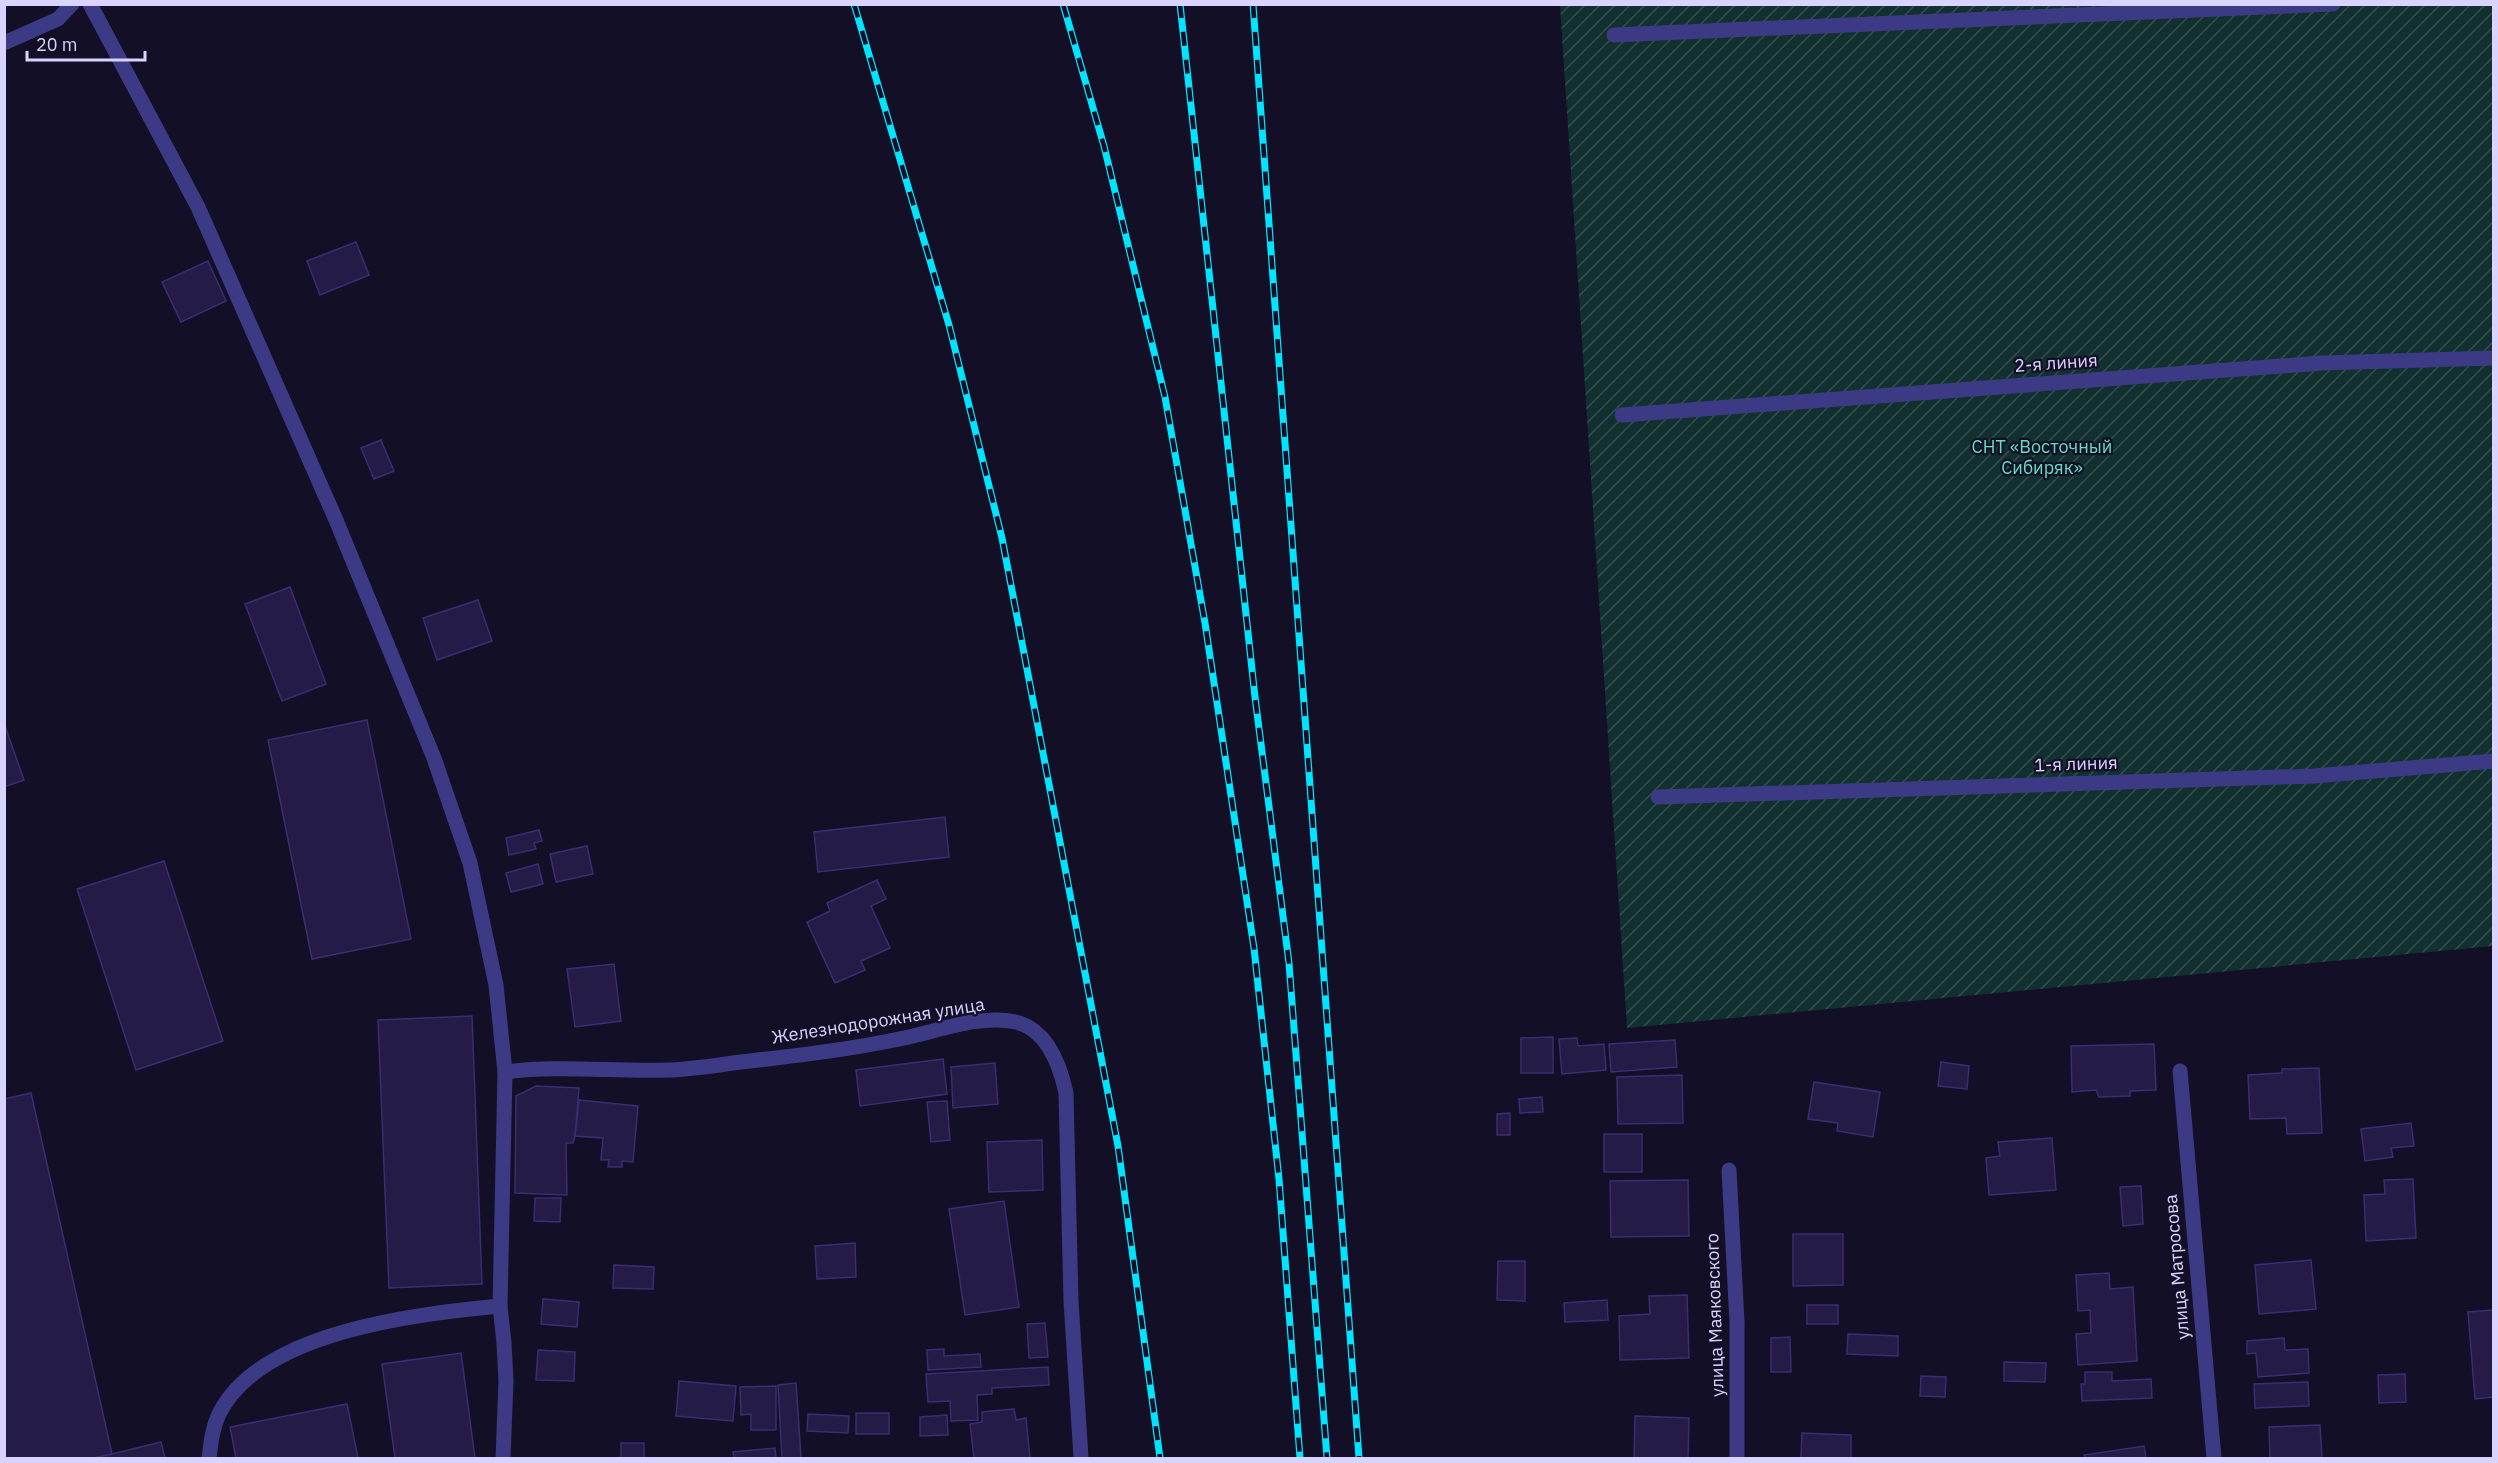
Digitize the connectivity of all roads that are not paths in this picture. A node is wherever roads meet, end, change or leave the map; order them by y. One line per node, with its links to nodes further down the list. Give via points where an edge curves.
1 (72, 4): 5 (street, via 58,20)
2 (90, 4): 11 (street, via 198,207 336,520 434,758 470,863 496,985)
3 (2334, 4): 4 (street)
4 (1614, 35)
5 (4, 43)
6 (2493, 358): 7 (street, 2-я линия, via 2322,363)
7 (1622, 415)
8 (2493, 761): 9 (street, 1-я линия, via 2314,776)
9 (1658, 797)
10 (2180, 1071): 18 (street, улица Матросова)
11 (505, 1072): 13 (street); 16 (street, Железнодорожная улица, via 672,1070 863,1047 969,1023 1016,1022 1032,1029 1053,1054 1066,1092 1071,1301)
12 (1729, 1170): 17 (street, улица Маяковского, via 1737,1322)
13 (500, 1306): 14 (street, via 400,1320 344,1333 278,1356 238,1388 220,1412); 15 (street, via 506,1381)
14 (208, 1458)
15 (503, 1458)
16 (1081, 1458)
17 (1737, 1458)
18 (2214, 1458)

